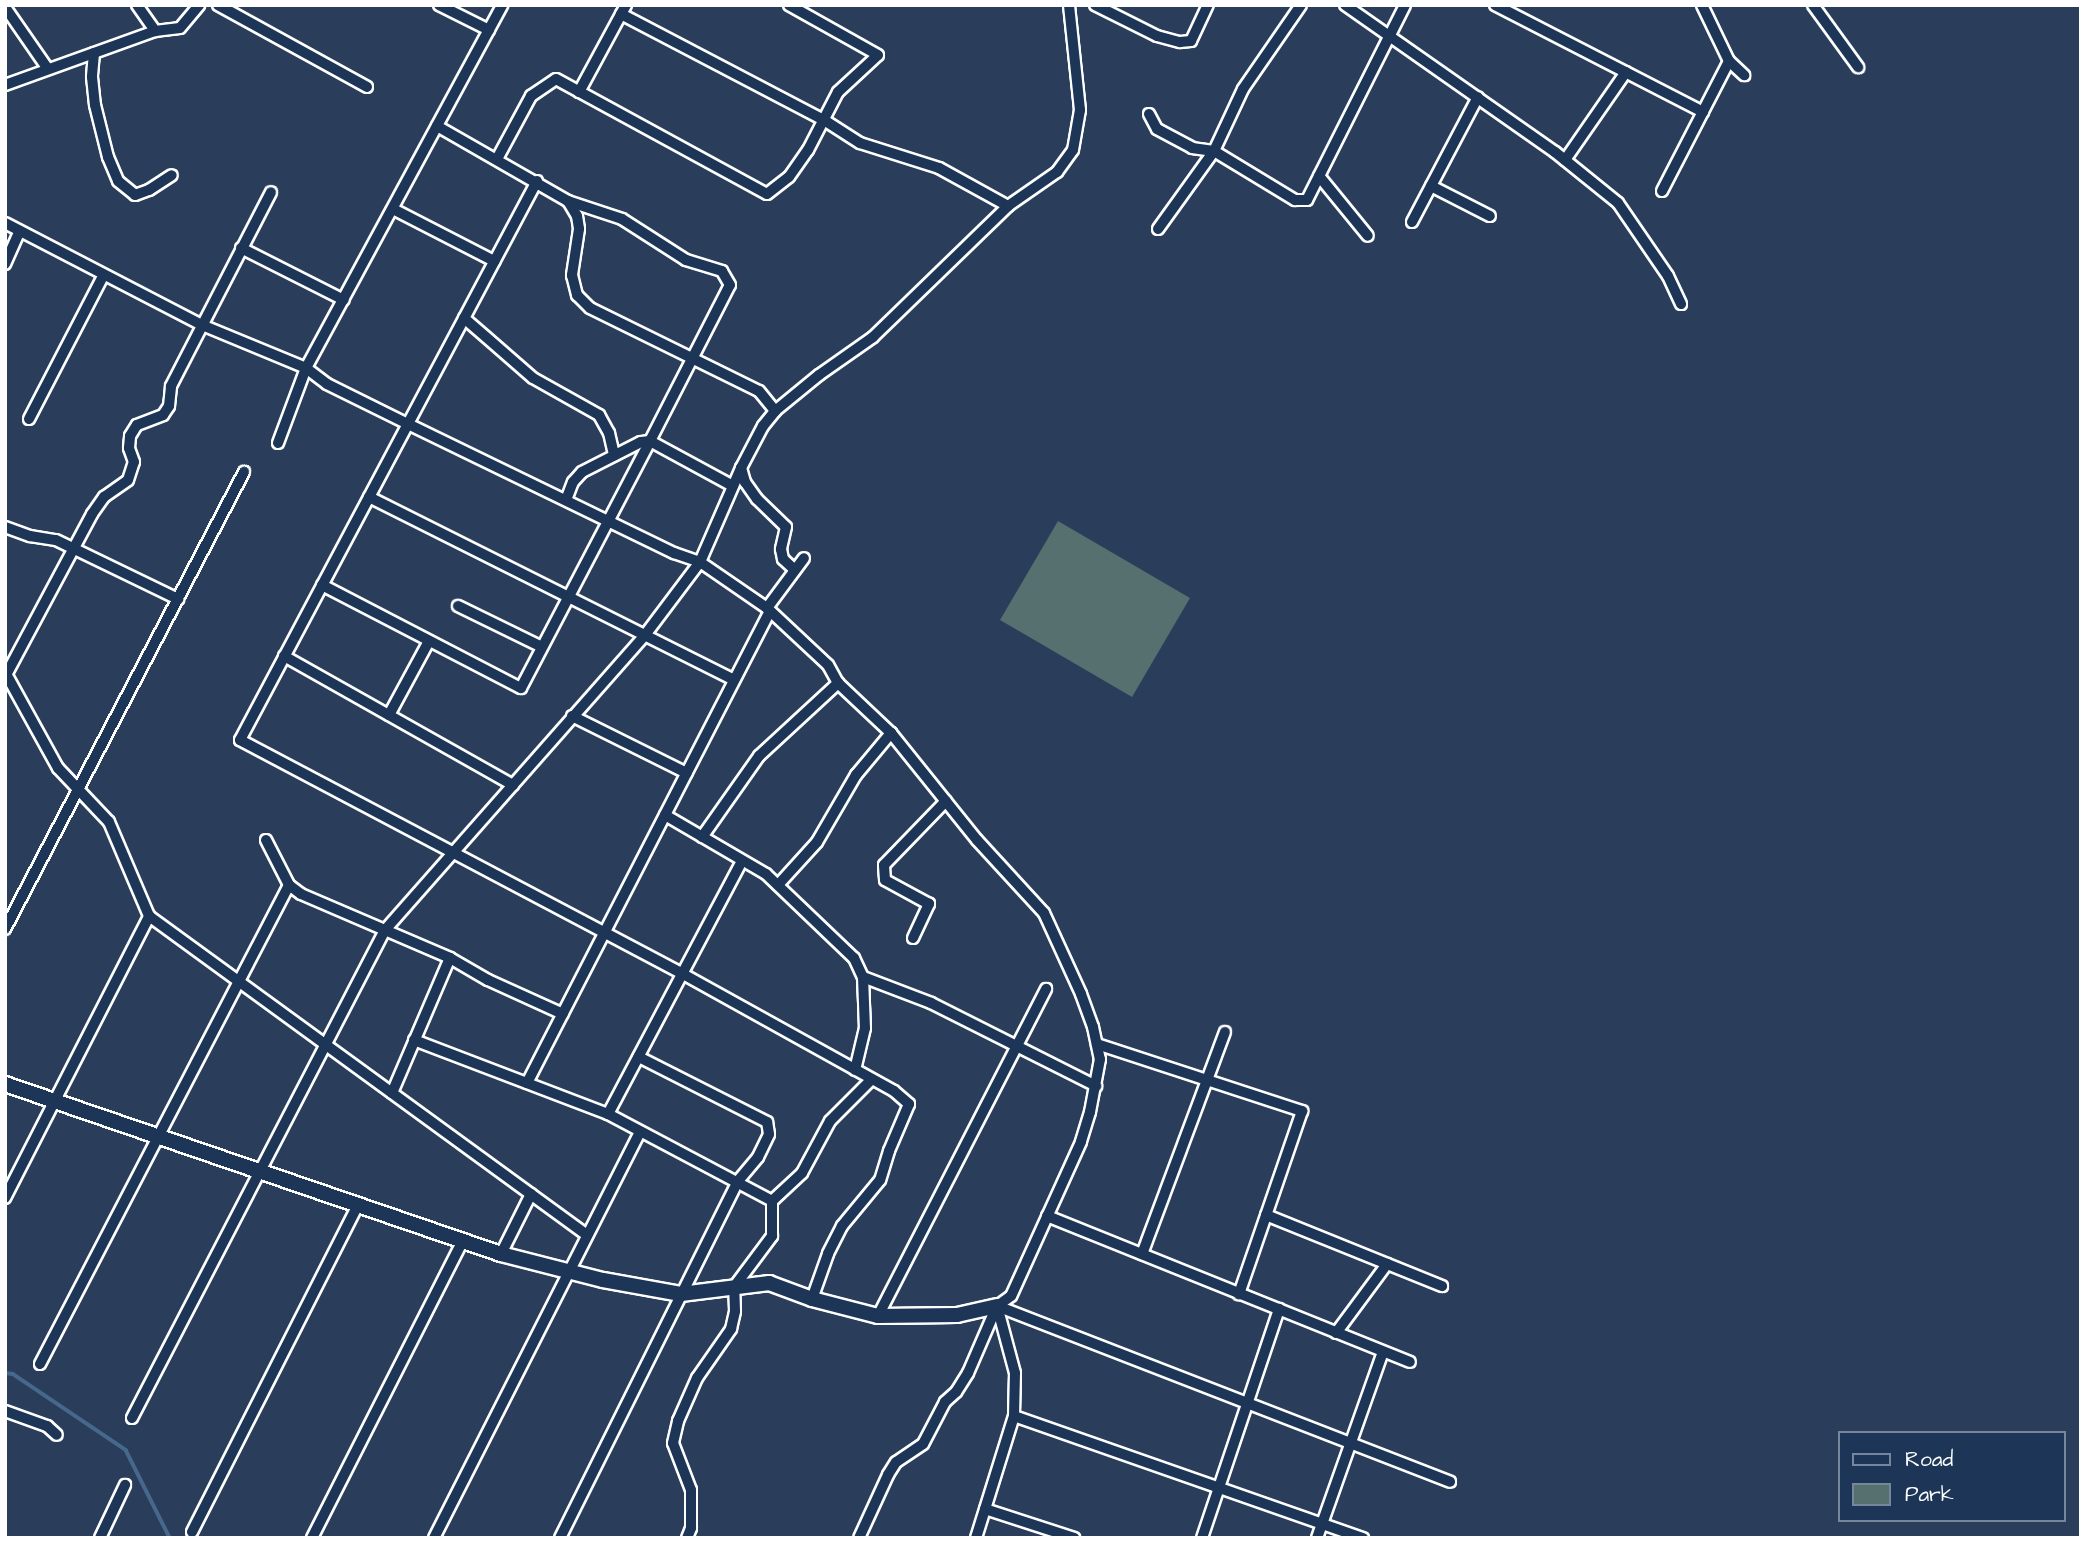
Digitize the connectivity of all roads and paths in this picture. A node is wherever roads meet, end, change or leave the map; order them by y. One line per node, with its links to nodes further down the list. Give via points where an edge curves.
1 (137, 5): 19 (street)
2 (200, 5): 19 (street, via 180,28)
3 (218, 5): 28 (street)
4 (439, 5): 18 (street)
5 (502, 5): 18 (street)
6 (789, 5): 33 (street, via 878,55 838,92)
7 (1094, 5): 8 (street, via 1157,36 1180,42 1191,41); 15 (street)
8 (1208, 5)
9 (1301, 5): 35 (street, via 1243,89)
10 (1345, 5): 20 (street)
11 (1405, 5): 20 (street)
12 (1495, 5): 25 (street)
13 (1813, 5): 23 (street)
14 (5, 6): 24 (street)
15 (1070, 7): 45 (street, via 1080,110 1073,149 1057,172)
16 (1700, 7): 22 (street)
17 (623, 10): 29 (street); 33 (street)
18 (489, 30): 34 (street)
19 (155, 31): 21 (street)
20 (1390, 35): 30 (street); 39 (street)
21 (94, 53): 24 (street); 38 (street, via 95,105 118,181 135,195)
22 (1729, 61): 26 (street); 31 (street)
23 (1858, 67)
24 (48, 69): 27 (street)
25 (1626, 72): 31 (street); 37 (street)
26 (1744, 75)
27 (5, 85)
28 (367, 87)
29 (579, 92): 33 (street, via 767,194 789,177); 36 (street, via 556,79 540,88 531,96)
30 (1478, 97): 37 (street); 41 (street)
31 (1703, 112): 42 (street)
32 (1149, 114): 35 (street, via 1157,129 1192,148)
33 (824, 120): 45 (street, via 860,144 939,168)
34 (437, 126): 36 (street); 46 (street)
35 (1214, 151): 39 (street, via 1296,200 1307,200); 50 (street)
36 (497, 159): 40 (street)
37 (1565, 160): 58 (street, via 1618,203 1668,276)
38 (172, 175)
39 (1319, 176): 52 (street)
40 (537, 181): 44 (street); 54 (street)
41 (1431, 186): 47 (street); 48 (street)
42 (1662, 191)
43 (271, 192): 53 (street)
44 (568, 201): 61 (street, via 579,229 572,275 577,295 590,308); 61 (street, via 622,219 686,260 727,276 730,285)
45 (1008, 206): 63 (street, via 873,337)
46 (393, 209): 54 (street); 57 (street)
47 (1490, 216)
48 (1412, 222)
49 (5, 223): 51 (street)
50 (1158, 229)
51 (20, 231): 55 (street); 56 (street)
52 (1368, 236)
53 (240, 248): 57 (street); 60 (street)
54 (494, 261): 59 (street)
55 (5, 264)
56 (103, 276): 60 (street); 64 (street)
57 (344, 300): 62 (street)
58 (1681, 304)
59 (464, 318): 65 (street); 68 (street, via 533,378 599,415)
60 (202, 325): 62 (street); 76 (street, via 171,386 169,406 163,415 137,425 130,436 134,462 128,480 104,497)
61 (692, 360): 63 (street, via 759,391); 66 (street)
62 (306, 369): 65 (street); 67 (street)
63 (775, 411): 69 (street)
64 (29, 419)
65 (408, 424): 72 (street); 73 (street)
66 (650, 441): 68 (street); 71 (street); 74 (street)
67 (278, 443)
68 (614, 455): 73 (street, via 582,471)
69 (741, 468): 71 (street); 79 (street, via 757,499 786,527 783,559)
70 (244, 472): 82 (street)
71 (733, 486): 78 (street)
72 (369, 497): 80 (street); 81 (street)
73 (566, 500): 74 (street)
74 (608, 520): 78 (street); 81 (street)
75 (5, 527): 76 (street)
76 (75, 549): 82 (street); 89 (street)
77 (804, 558): 79 (street)
78 (700, 562): 84 (street); 85 (street)
79 (795, 570): 84 (street)
80 (322, 585): 86 (street); 88 (street)
81 (568, 597): 85 (street); 87 (street)
82 (178, 599): 97 (street)
83 (458, 606): 87 (street)
84 (769, 609): 90 (street); 91 (street, via 828,665)
85 (645, 635): 90 (street); 93 (street)
86 (429, 640): 87 (street, via 521,688); 92 (street)
87 (542, 647)
88 (284, 656): 92 (street); 102 (street, via 240,740)
89 (6, 675): 97 (street, via 58,768)
90 (734, 680): 95 (street)
91 (838, 683): 94 (street); 100 (street, via 759,756)
92 (389, 715): 96 (street)
93 (572, 716): 95 (street); 96 (street)
94 (891, 733): 98 (street); 105 (street, via 856,775 817,842)
95 (687, 773): 99 (street)
96 (513, 785): 102 (street)
97 (78, 790): 106 (street, via 109,822); 107 (street)
98 (946, 801): 110 (street, via 884,865 884,880 929,904); 119 (street, via 1044,913 1082,993)
99 (665, 815): 100 (street); 109 (street)
100 (702, 837): 103 (street)
101 (266, 840): 104 (street)
102 (453, 855): 108 (street); 109 (street)
103 (743, 861): 105 (street); 112 (street)
104 (289, 885): 108 (street); 114 (street)
105 (778, 885): 113 (street, via 854,958)
106 (149, 916): 114 (street); 130 (street)
107 (5, 929)
108 (385, 930): 111 (street); 120 (street)
109 (604, 934): 112 (street); 116 (street)
110 (913, 938)
111 (450, 957): 116 (street); 118 (street)
112 (682, 974): 122 (street); 123 (street)
113 (863, 977): 121 (street, via 931,1003); 123 (street, via 865,1028)
114 (239, 982): 120 (street); 133 (street)
115 (1046, 989): 121 (street)
116 (563, 1014): 126 (street)
117 (1225, 1032): 125 (street)
118 (414, 1040): 126 (street); 129 (street)
119 (1097, 1044): 125 (street); 128 (street)
120 (325, 1045): 129 (street); 134 (street)
121 (1016, 1046): 128 (street); 155 (street)
122 (639, 1057): 131 (street); 135 (street, via 767,1122 769,1134 758,1157)
123 (855, 1070): 124 (street)
124 (872, 1079): 138 (street, via 830,1121 802,1173); 152 (street, via 909,1104 880,1180 842,1226)
125 (1207, 1080): 140 (street, via 1302,1111); 145 (street)
126 (527, 1083): 131 (street)
127 (5, 1084): 130 (street)
128 (1097, 1086): 141 (street, via 1081,1142)
129 (392, 1093): 136 (street)
130 (55, 1101): 133 (street); 137 (street)
131 (608, 1114): 132 (street)
132 (640, 1132): 135 (street); 142 (street)
133 (159, 1136): 134 (street); 159 (street)
134 (260, 1171): 139 (street); 163 (street)
135 (738, 1181): 138 (street); 150 (street)
136 (531, 1194): 142 (street); 144 (street)
137 (5, 1198)
138 (772, 1201): 149 (street, via 772,1236)
139 (358, 1205): 143 (street); 171 (street)
140 (1266, 1215): 146 (street); 151 (street)
141 (1047, 1216): 145 (street); 153 (street, via 1011,1296)
142 (587, 1235): 147 (street)
143 (463, 1241): 144 (street); 173 (street)
144 (501, 1254): 147 (street)
145 (1142, 1254): 151 (street)
146 (1387, 1264): 148 (street); 156 (street)
147 (569, 1271): 150 (street); 174 (street)
148 (1442, 1286)
149 (734, 1287): 150 (street); 152 (street, via 769,1283); 176 (street, via 731,1329 697,1378 674,1432 673,1443 691,1490)
150 (681, 1294): 175 (street)
151 (1239, 1294): 154 (street)
152 (812, 1299): 155 (street)
153 (997, 1306): 155 (street, via 957,1315); 160 (street); 162 (street, via 1015,1373); 177 (street, via 956,1392 923,1444 896,1462)
154 (1279, 1310): 156 (street); 160 (street)
155 (878, 1316)
156 (1336, 1333): 157 (street)
157 (1383, 1352): 158 (street); 165 (street)
158 (1410, 1362)
159 (40, 1364)
160 (1247, 1402): 165 (street); 168 (street)
161 (5, 1411): 164 (street, via 47,1426)
162 (1014, 1416): 168 (street); 169 (street)
163 (132, 1418)
164 (57, 1435)
165 (1351, 1443): 166 (street); 170 (street)
166 (1450, 1482)
167 (125, 1485): 172 (street)
168 (1218, 1489): 170 (street); 180 (street)
169 (985, 1509): 178 (street); 179 (street)
170 (1322, 1524): 181 (street); 182 (street)
171 (192, 1532)
172 (100, 1538)
173 (312, 1538)
174 (434, 1538)
175 (560, 1538)
176 (687, 1538)
177 (859, 1538)
178 (976, 1538)
179 (1074, 1538)
180 (1202, 1538)
181 (1317, 1538)
182 (1363, 1538)

